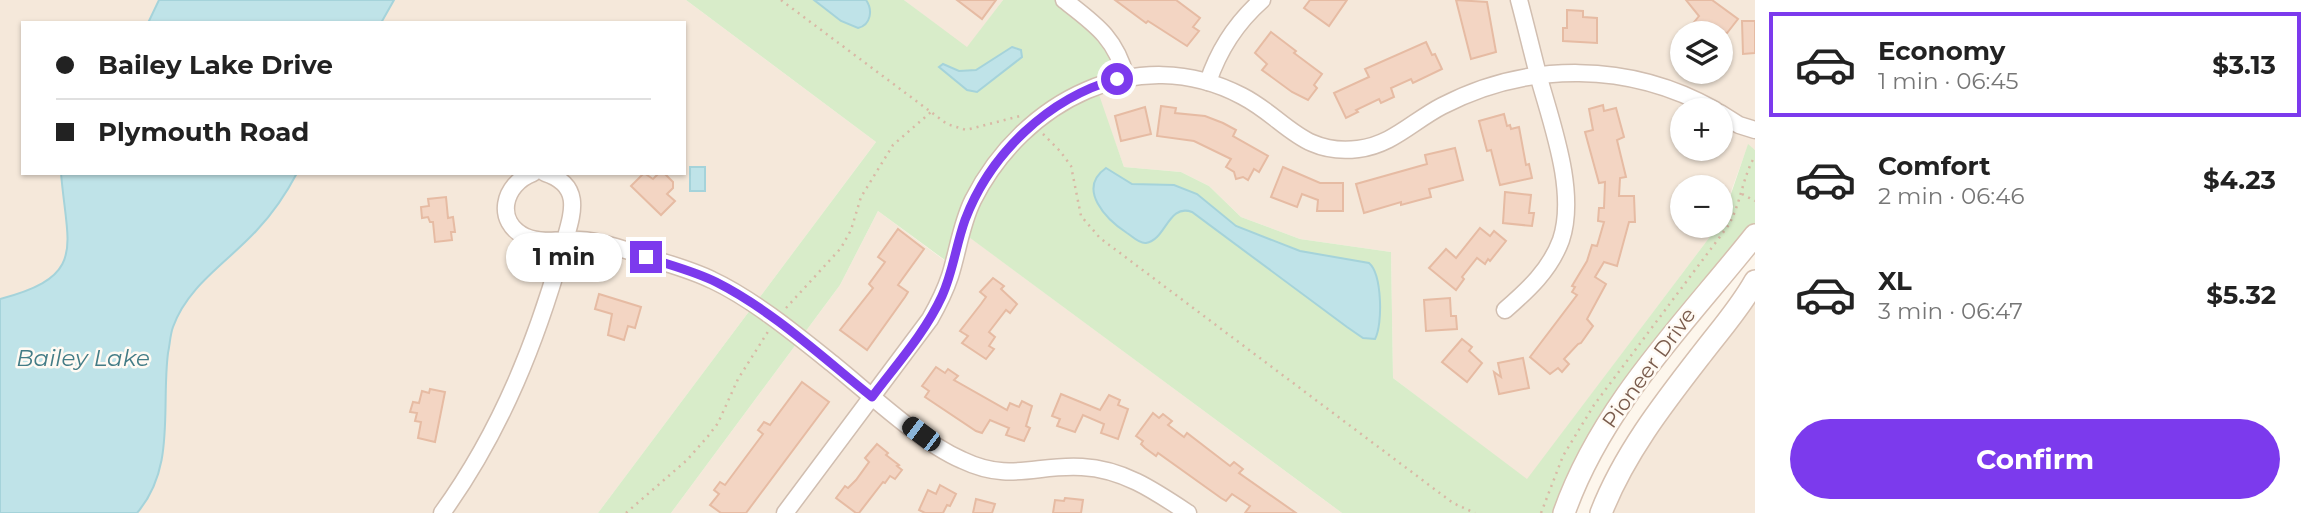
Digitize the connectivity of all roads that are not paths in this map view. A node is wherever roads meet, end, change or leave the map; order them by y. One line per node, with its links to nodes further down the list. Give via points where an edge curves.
1 (1064, 0): 5 (street, via 1108,37)
2 (1262, 0): 6 (street, via 1225,43)
3 (1519, 0): 4 (street)
4 (1538, 75): 6 (street, via 1477,91 1385,142 1348,149 1300,138 1253,102); 7 (street, via 1632,78); 15 (street, via 1565,179 1566,218 1550,262)
5 (1126, 78): 6 (street, via 1168,75); 16 (street, via 1096,86 1061,104 1002,156 973,202 936,308)
6 (1208, 82)
7 (1690, 98)
8 (1747, 128): 9 (street)
9 (1755, 143)
10 (530, 175): 13 (street, via 509,191 509,221 533,239)
11 (549, 175): 13 (street, via 563,182 573,201)
12 (1755, 235): 20 (street, Pioneer Drive, via 1698,301 1615,411 1586,461)
13 (565, 240): 16 (street, via 600,242 713,280 754,305); 17 (street, via 541,320 508,403 471,472)
14 (1755, 281): 21 (street, Pioneer Drive, via 1637,442)
15 (1505, 310)
16 (872, 397): 18 (street); 19 (street, via 967,463 1006,472 1066,467 1105,470 1138,482)
17 (442, 513)
18 (785, 513)
19 (1188, 513)
20 (1564, 513)
21 (1601, 513)

